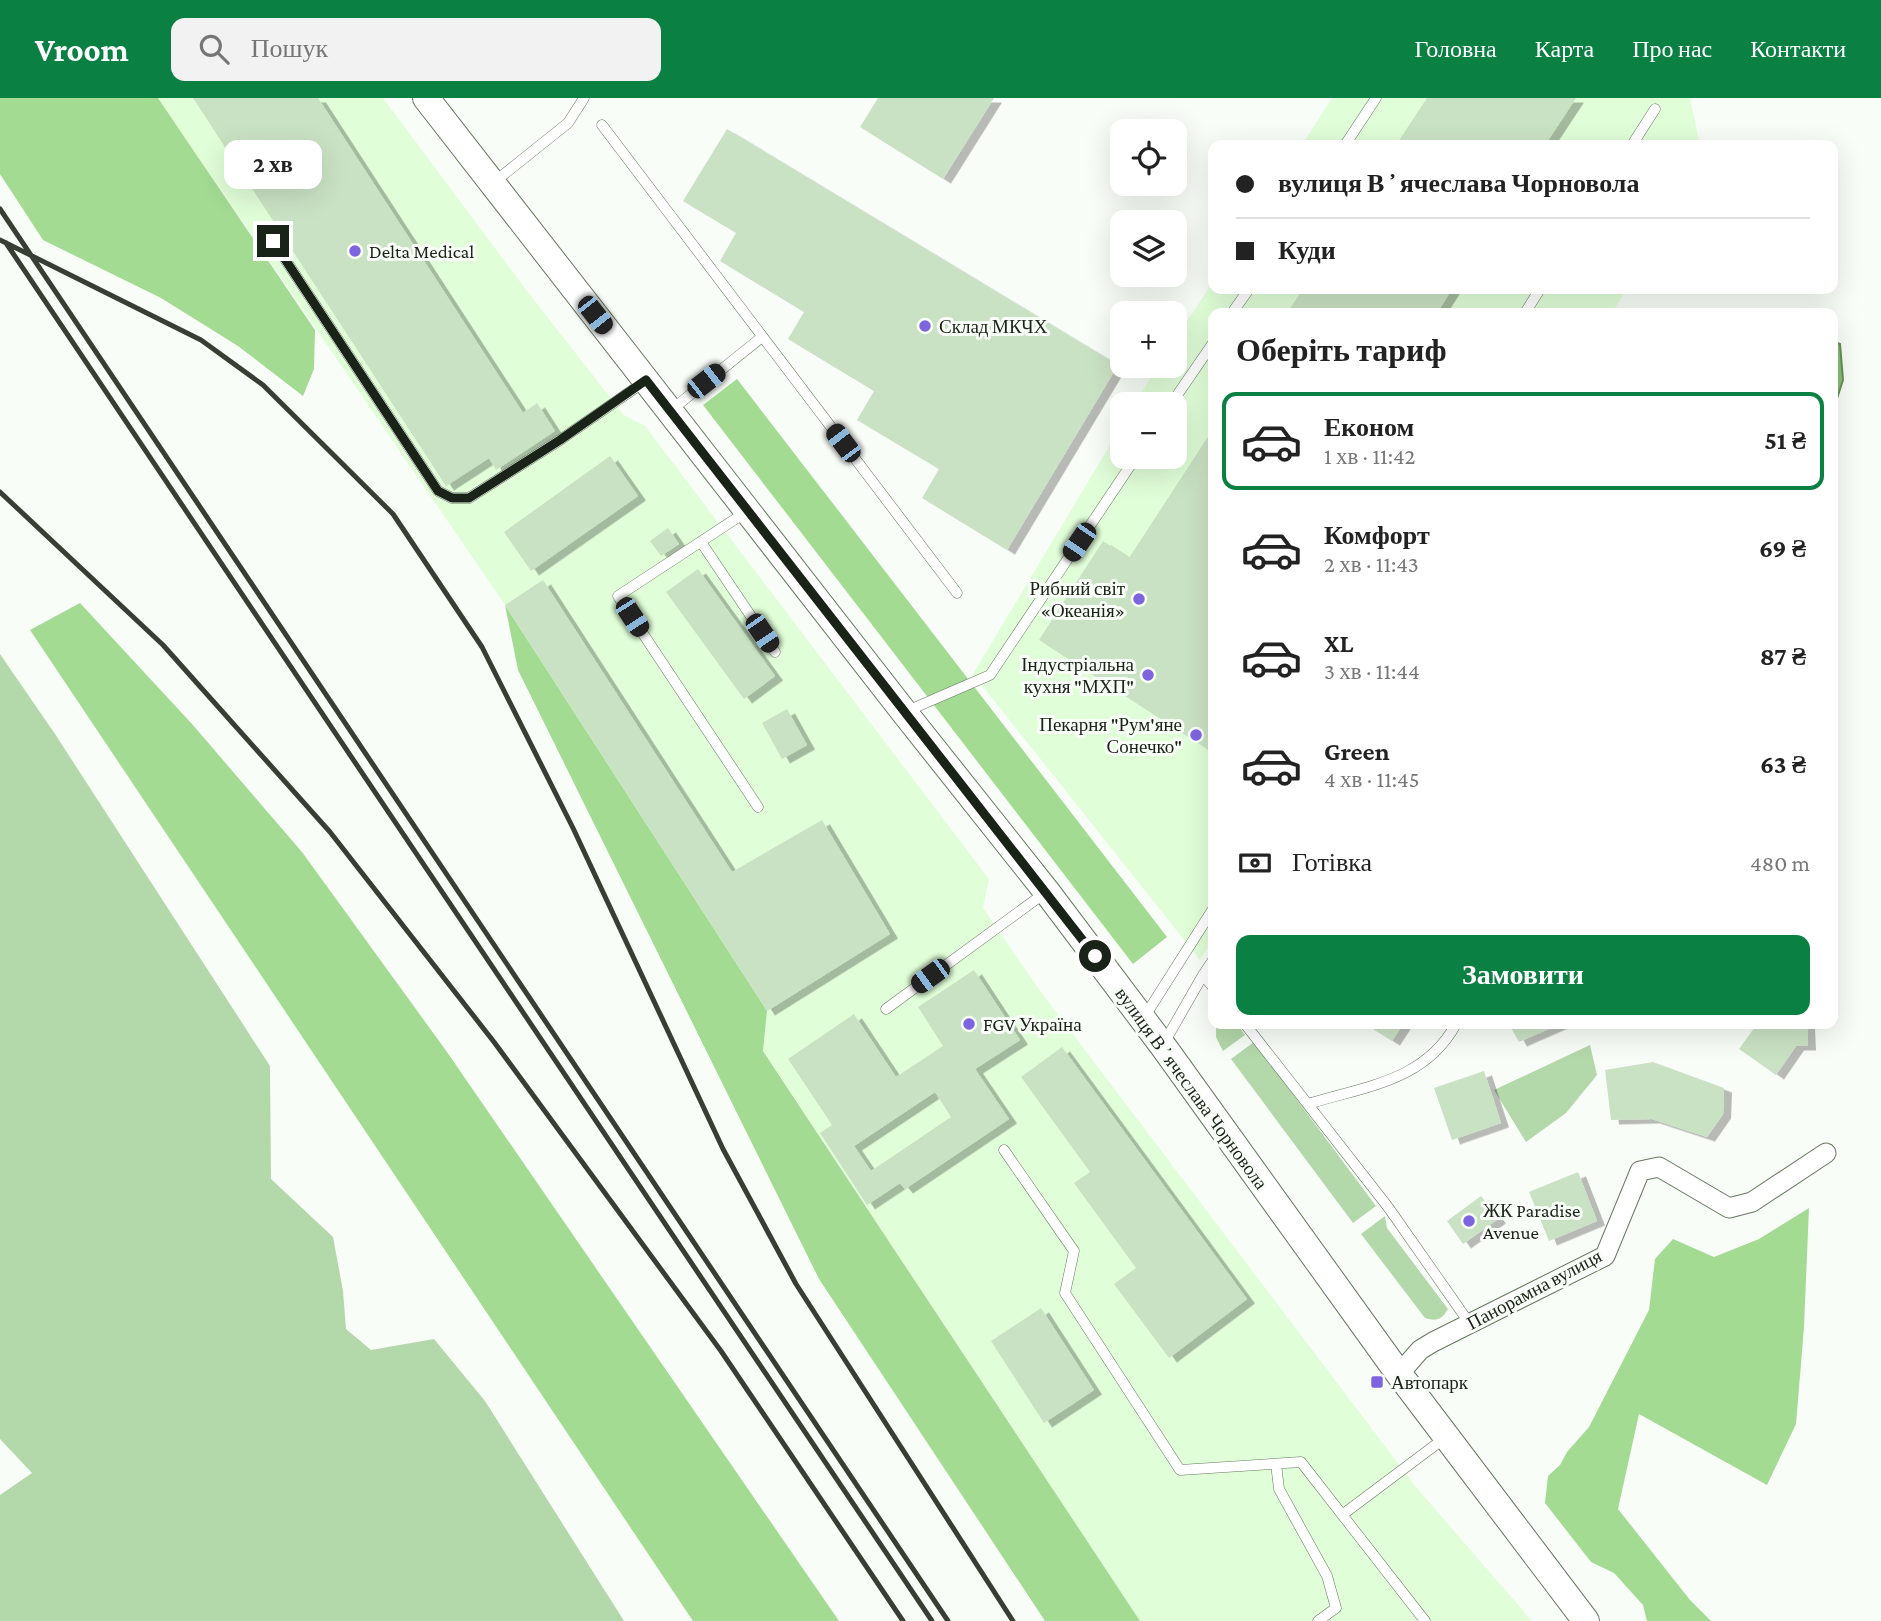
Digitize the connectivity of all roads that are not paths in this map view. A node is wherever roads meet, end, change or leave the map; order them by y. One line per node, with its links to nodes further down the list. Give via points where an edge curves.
1 (426, 98): 8 (main road, вулиця Вʼячеслава Чорновола)
2 (584, 98): 8 (lane, via 568,123)
3 (1376, 98): 6 (lane)
4 (1655, 109): 7 (lane)
5 (602, 125): 10 (lane)
6 (1348, 140)
7 (1635, 140)
8 (493, 184): 12 (main road, вулиця Вʼячеслава Чорновола)
9 (273, 241): 12 (lane, via 438,491 452,498 469,498)
10 (762, 337): 14 (lane); 18 (lane)
11 (1208, 349): 13 (lane)
12 (646, 380): 14 (main road, вулиця Вʼячеслава Чорновола)
13 (1179, 392)
14 (669, 411): 16 (main road, вулиця Вʼячеслава Чорновола)
15 (1128, 469): 20 (lane, via 990,675)
16 (747, 512): 17 (lane); 20 (main road, вулиця Вʼячеслава Чорновола)
17 (701, 542): 19 (lane); 21 (lane, via 618,596)
18 (957, 593)
19 (775, 652)
20 (904, 712): 22 (main road, вулиця Вʼячеслава Чорновола)
21 (758, 807)
22 (1047, 892): 27 (lane); 28 (main road, вулиця Вʼячеслава Чорновола)
23 (1208, 917): 28 (lane)
24 (1208, 968): 25 (lane)
25 (1203, 975): 26 (lane); 31 (lane)
26 (1208, 981)
27 (886, 1009)
28 (1143, 1020): 31 (main road, вулиця Вʼячеслава Чорновола)
29 (1249, 1029): 32 (lane)
30 (1453, 1029): 32 (lane, via 1424,1063 1402,1075)
31 (1163, 1046): 36 (main road, вулиця Вʼячеслава Чорновола)
32 (1308, 1104): 35 (lane)
33 (1004, 1150): 38 (lane, via 1074,1251 1065,1293 1180,1469)
34 (1826, 1153): 35 (street, Панорамна вулиця, via 1752,1202 1730,1208 1659,1167 1640,1171 1605,1256)
35 (1470, 1324): 36 (street, Панорамна вулиця, via 1420,1350)
36 (1399, 1374): 37 (main road, вулиця Вʼячеслава Чорновола)
37 (1446, 1436): 39 (lane); 42 (main road, вулиця Вʼячеслава Чорновола)
38 (1276, 1464): 39 (lane, via 1301,1462); 40 (lane, via 1279,1489 1327,1576 1336,1608)
39 (1342, 1515): 41 (lane)
40 (1318, 1621)
41 (1425, 1621)
42 (1586, 1621)

